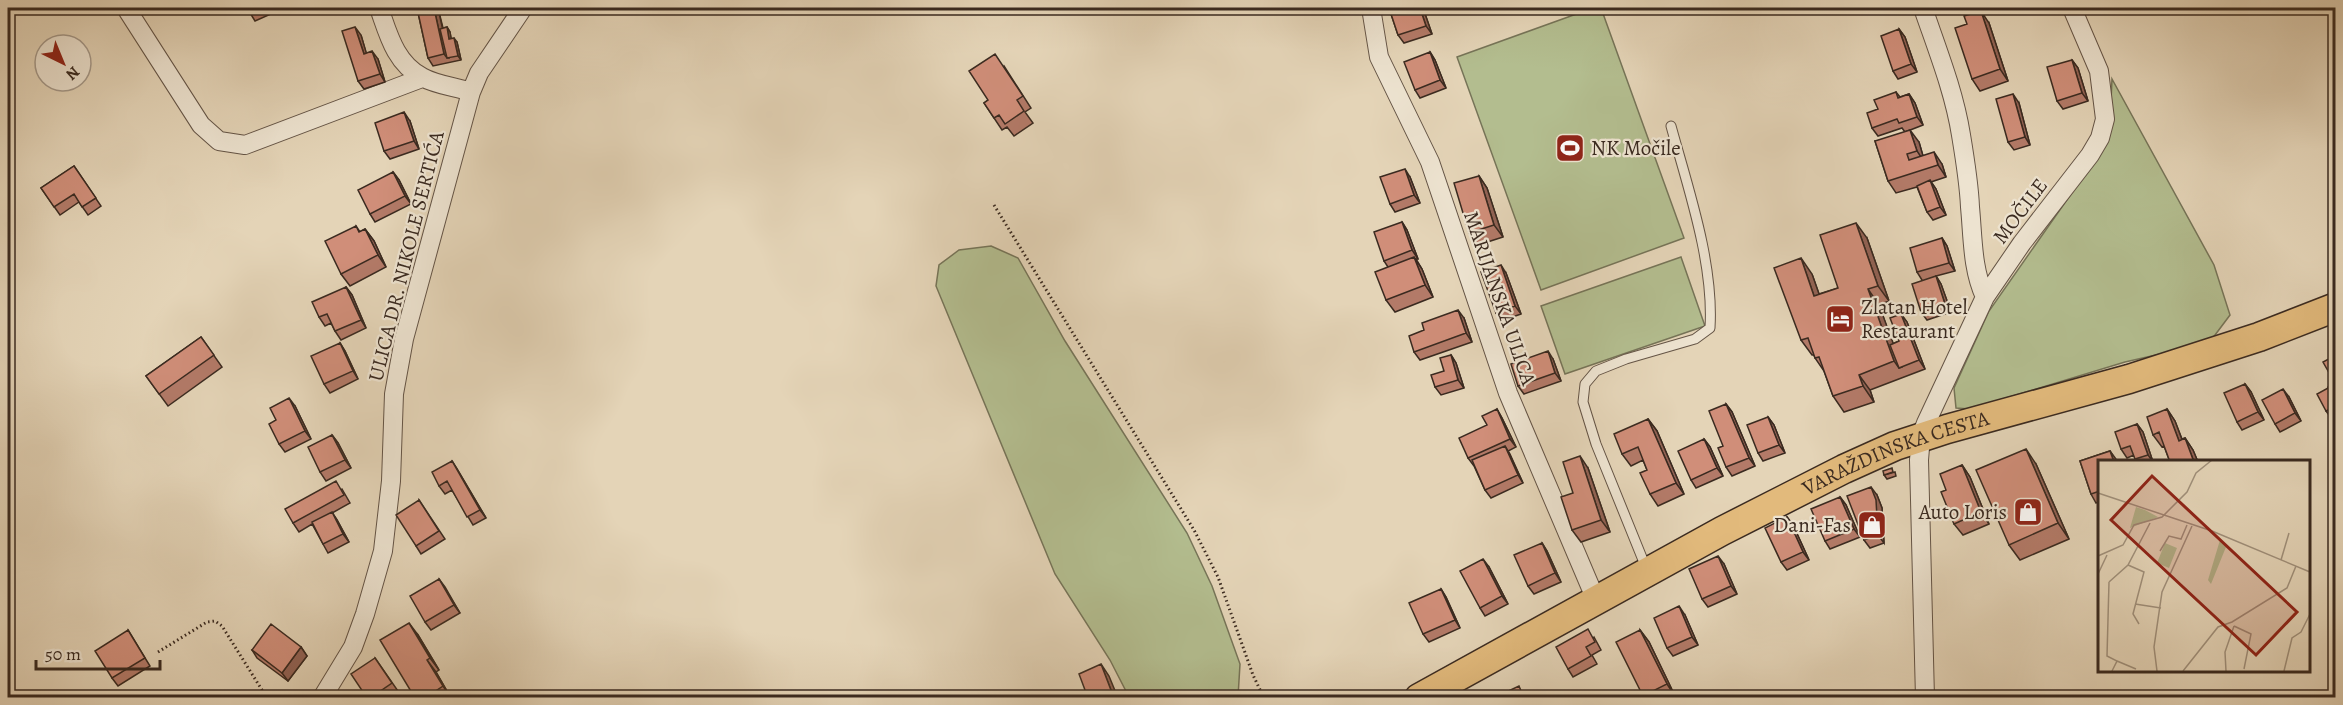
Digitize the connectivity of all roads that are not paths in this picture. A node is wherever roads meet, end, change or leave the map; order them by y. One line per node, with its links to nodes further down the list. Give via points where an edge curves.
1 (126, 8): 7 (street, via 201,125 219,141 245,145)
2 (379, 8): 7 (street, via 393,49)
3 (523, 8): 8 (street, ULICA DR. NIKOLE SERTIĆA, via 479,73)
4 (1371, 8): 14 (street, MARIJANSKA ULICA, via 1379,57 1430,162 1508,393)
5 (1923, 8): 10 (street, via 1961,132 1975,265)
6 (2072, 8): 10 (street, MOČILE, via 2099,70 2105,119 2100,138)
7 (422, 78): 8 (street)
8 (471, 92): 15 (street, ULICA DR. NIKOLE SERTIĆA, via 404,339 394,394 391,481 383,550 352,647)
9 (1671, 126): 13 (lane, via 1701,235 1710,328 1695,339 1596,371 1586,384 1583,402)
10 (1985, 297): 12 (street, MOČILE)
11 (2336, 307): 12 (main road, VARAŽDINSKA CESTA, via 2259,337 2129,379)
12 (1922, 436): 13 (main road, VARAŽDINSKA CESTA, via 1844,469); 17 (street, MOČILE, via 1919,460)
13 (1648, 572): 14 (main road, VARAŽDINSKA CESTA)
14 (1596, 600): 16 (main road, VARAŽDINSKA CESTA)
15 (322, 698)
16 (1419, 698)
17 (1925, 698)

